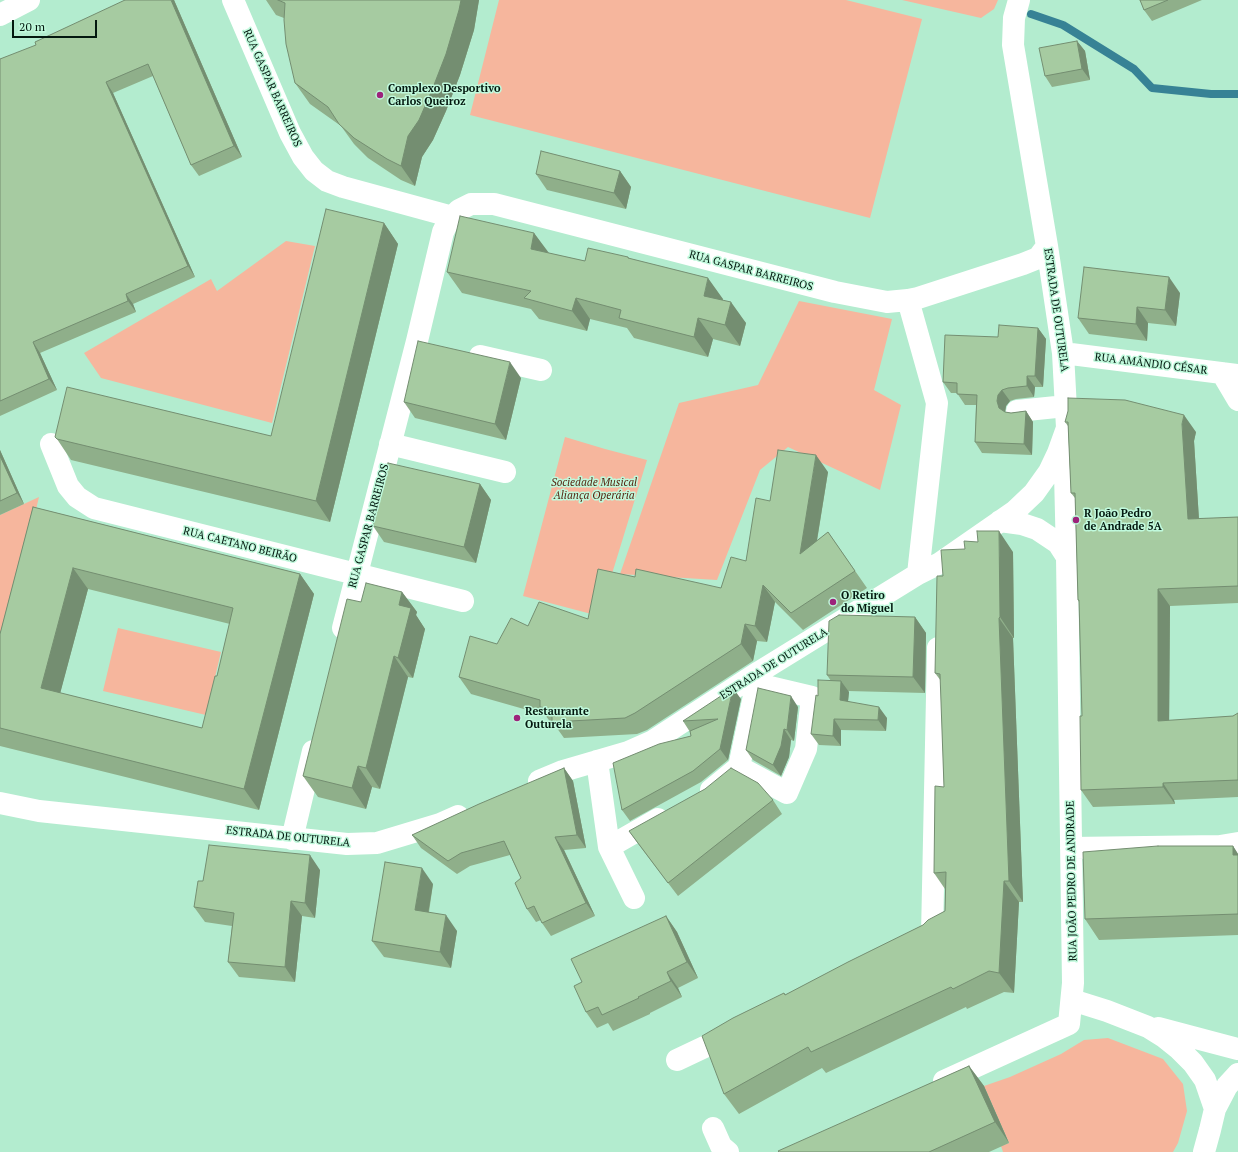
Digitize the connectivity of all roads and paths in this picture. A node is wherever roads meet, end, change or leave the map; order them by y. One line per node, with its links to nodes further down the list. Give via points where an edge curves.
1 (29, 0): 4 (street)
2 (233, 0): 5 (street, RUA GASPAR BARREIROS, via 290,133 314,171 327,181 343,187)
3 (1019, 0): 6 (street, ESTRADA DE OUTURELA, via 1014,18 1013,45)
4 (0, 15)
5 (453, 217): 7 (street, RUA GASPAR BARREIROS, via 459,210 471,204 494,204 835,292 887,302); 17 (street, RUA GASPAR BARREIROS, via 443,232 424,343)
6 (1047, 246): 7 (street, RUA GASPAR BARREIROS, via 1038,258 1023,264); 9 (street, ESTRADA DE OUTURELA)
7 (908, 300): 22 (street, via 937,403)
8 (463, 352): 10 (street)
9 (1063, 354): 11 (street, RUA AMÂNDIO CÉSAR); 13 (street, ESTRADA DE OUTURELA)
10 (541, 370)
11 (1230, 374): 12 (street)
12 (1238, 400)
13 (1066, 406): 14 (street); 15 (street, ESTRADA DE OUTURELA)
14 (1017, 411)
15 (1067, 428): 19 (street, ESTRADA DE OUTURELA, via 1049,472 1034,494); 20 (street, RUA JOÃO PEDRO DE ANDRADE)
16 (51, 444): 23 (street, RUA CAETANO BEIRÃO, via 68,486 77,497 94,508)
17 (390, 444): 18 (street); 23 (street, RUA GASPAR BARREIROS)
18 (505, 472)
19 (1000, 521): 20 (street, via 1037,529 1058,543); 21 (street, ESTRADA DE OUTURELA)
20 (1067, 557): 40 (street, RUA JOÃO PEDRO DE ANDRADE)
21 (940, 563): 22 (street, ESTRADA DE OUTURELA); 24 (street)
22 (918, 574): 28 (street, ESTRADA DE OUTURELA)
23 (356, 575): 25 (street, RUA CAETANO BEIRÃO); 27 (street, RUA GASPAR BARREIROS)
24 (939, 586)
25 (463, 602)
26 (938, 626): 42 (street, via 932,935)
27 (339, 645)
28 (758, 678): 30 (street, ESTRADA DE OUTURELA, via 653,741); 31 (street); 31 (street, via 812,697 806,750 787,793)
29 (318, 730): 37 (street)
30 (598, 761): 32 (street, ESTRADA DE OUTURELA, via 563,771); 39 (street)
31 (739, 766): 33 (street, via 708,792)
32 (519, 790)
33 (695, 799)
34 (0, 803): 37 (street, ESTRADA DE OUTURELA, via 39,811)
35 (476, 808): 37 (street, ESTRADA DE OUTURELA, via 440,824 377,843 346,844)
36 (675, 810): 39 (street)
37 (292, 839)
38 (1238, 843): 40 (street, via 1220,846)
39 (609, 846): 41 (street)
40 (1071, 848): 43 (street, RUA JOÃO PEDRO DE ANDRADE)
41 (634, 898)
42 (903, 948)
43 (1072, 1000): 44 (street); 49 (street, RUA JOÃO PEDRO DE ANDRADE, via 1069,1024)
44 (1139, 1023): 46 (street); 50 (street, via 1164,1037 1193,1063 1205,1080)
45 (748, 1026): 47 (street)
46 (1238, 1049)
47 (677, 1060)
48 (1238, 1074): 50 (street, via 1226,1086)
49 (924, 1090)
50 (1215, 1109): 52 (street)
51 (713, 1128): 53 (street, via 721,1146)
52 (1210, 1130): 54 (street); 55 (street)
53 (728, 1152)
54 (1204, 1152)
55 (1213, 1152)

